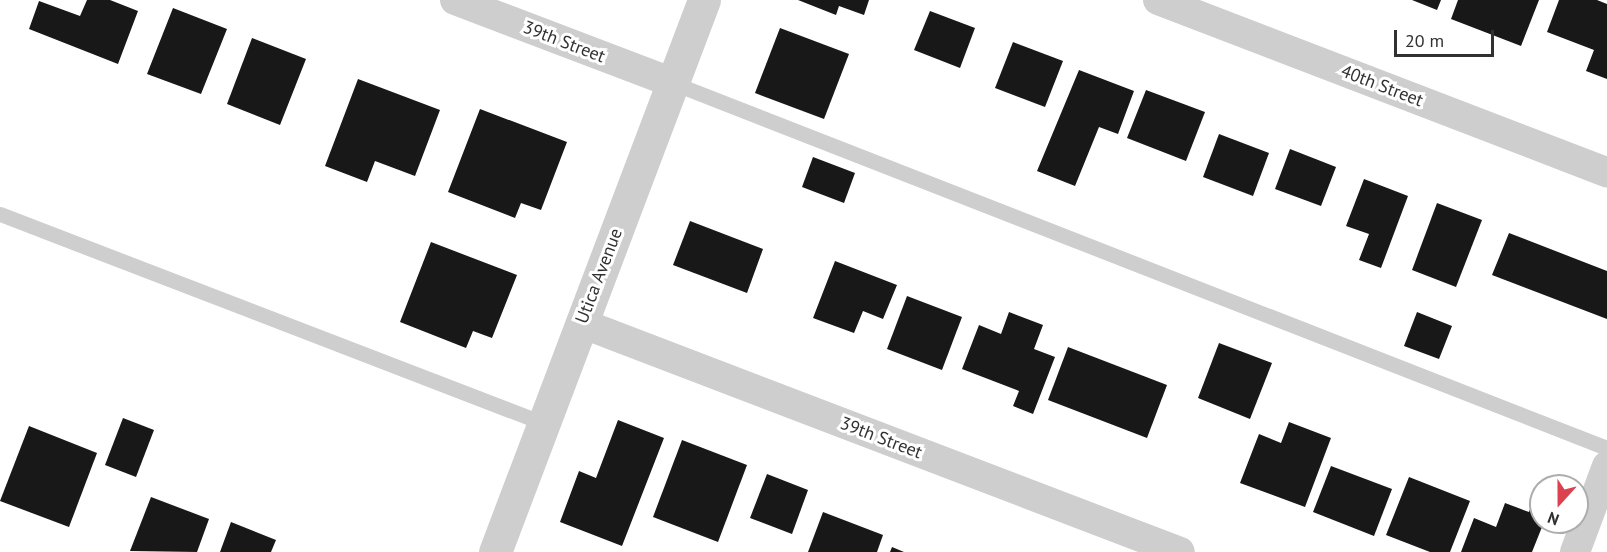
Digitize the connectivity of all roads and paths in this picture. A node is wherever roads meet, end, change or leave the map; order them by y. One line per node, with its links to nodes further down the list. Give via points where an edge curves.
1 (455, 0): 4 (street, 39th Street)
2 (704, 0): 4 (street, Utica Avenue)
3 (1158, 0): 5 (street, 40th Street)
4 (673, 83): 7 (street, Utica Avenue); 9 (lane)
5 (1607, 172)
6 (0, 214): 8 (lane)
7 (582, 323): 8 (street, Utica Avenue); 12 (street, 39th Street)
8 (543, 423): 11 (street, Utica Avenue)
9 (1607, 448)
10 (1607, 466): 13 (street)
11 (495, 552)
12 (1180, 552)
13 (1575, 552)

